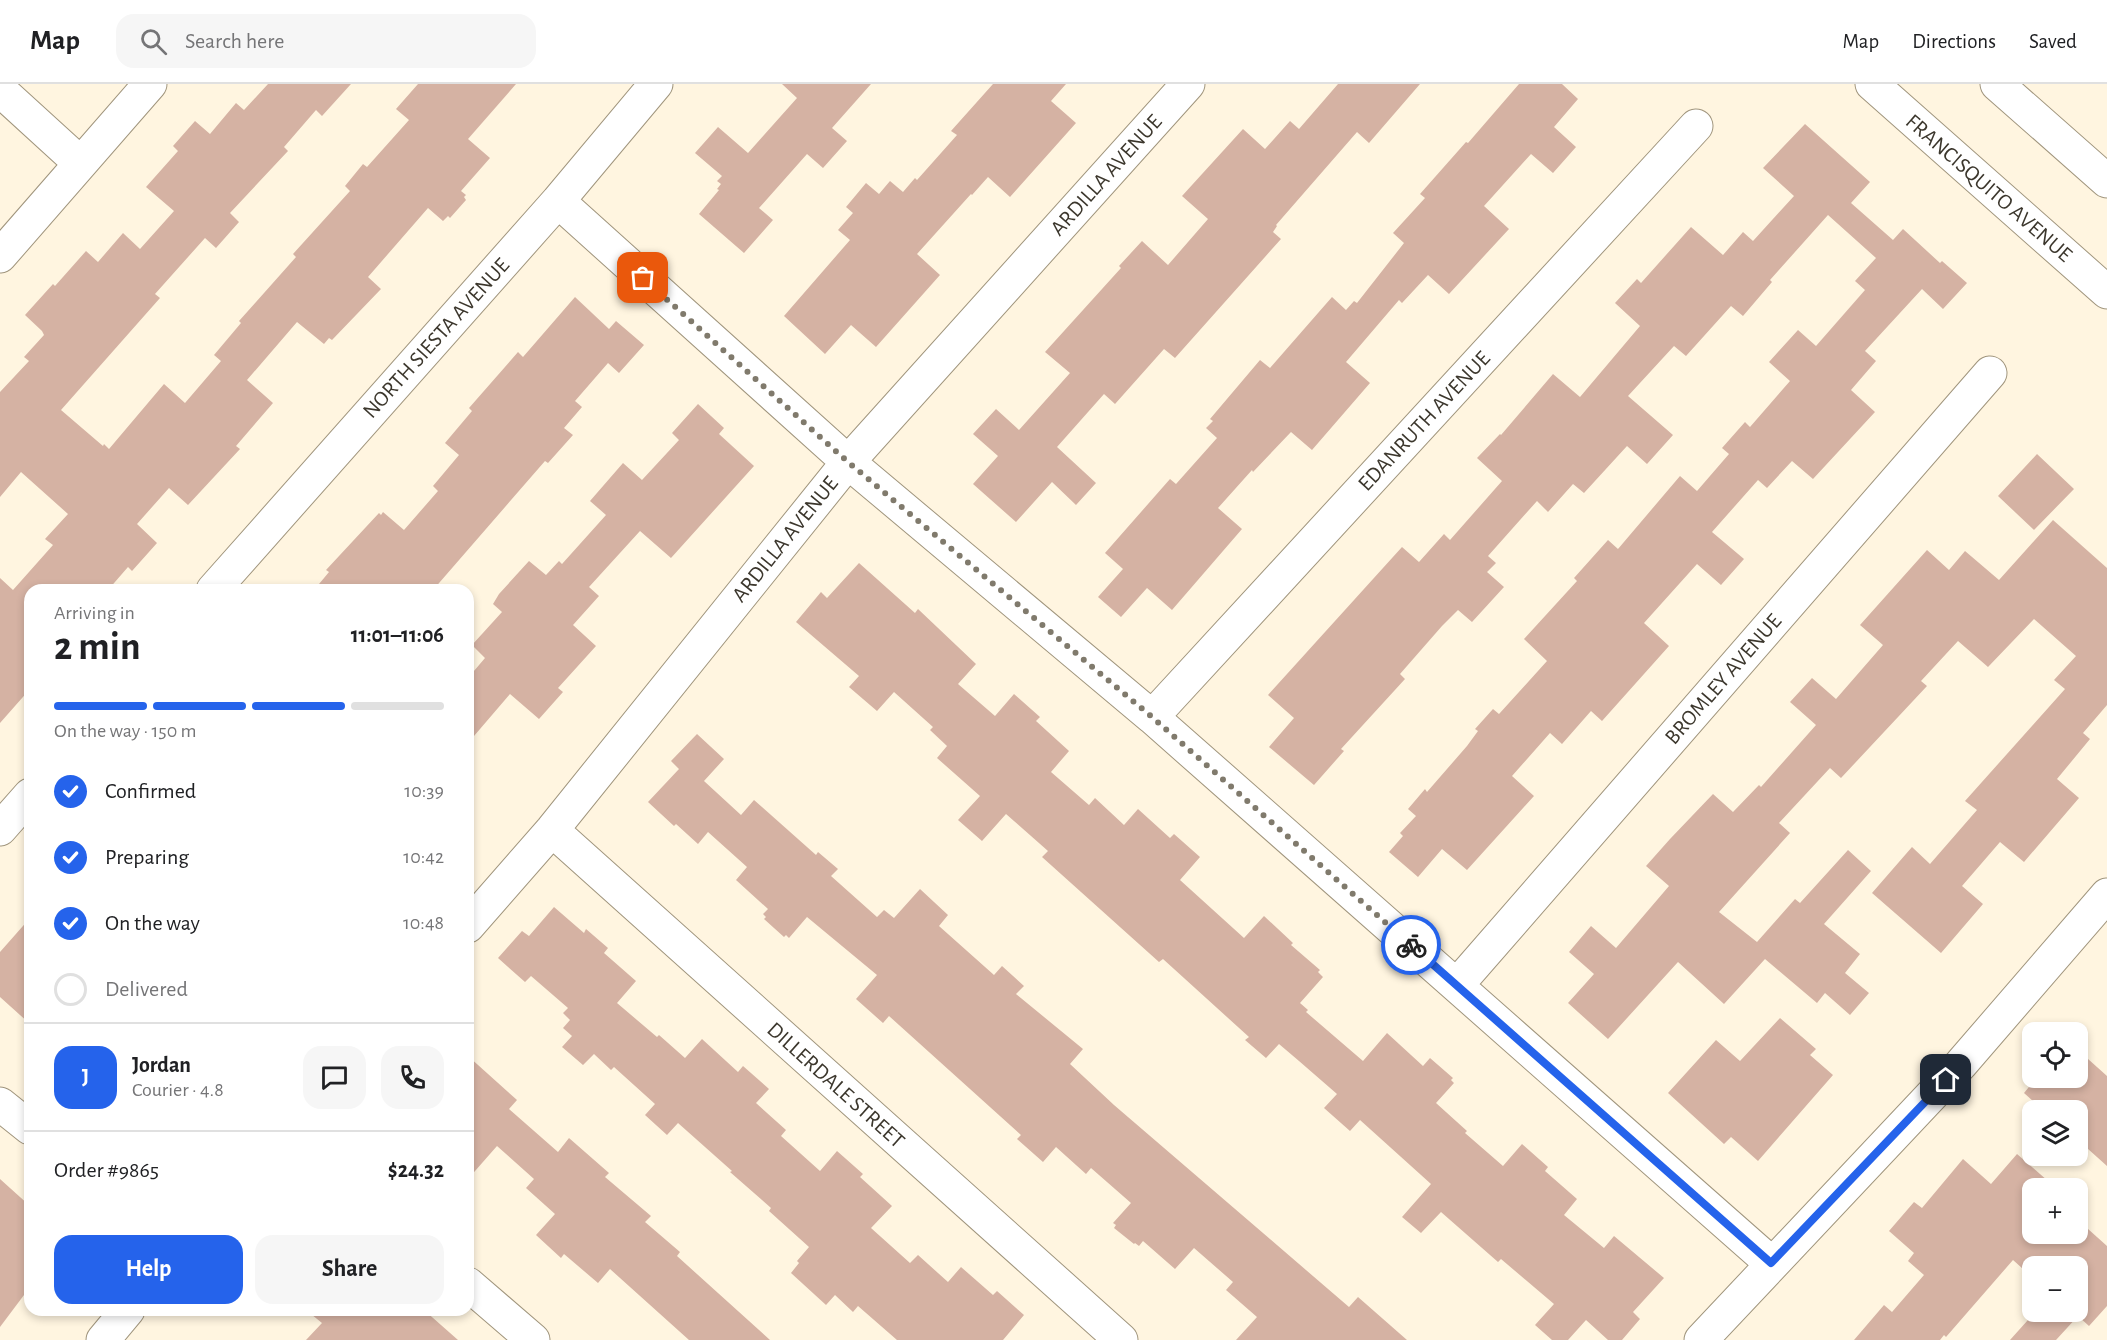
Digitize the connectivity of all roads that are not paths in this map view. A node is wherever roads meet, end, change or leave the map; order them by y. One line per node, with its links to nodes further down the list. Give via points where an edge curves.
1 (150, 84): 8 (street)
2 (656, 84): 10 (street, NORTH SIESTA AVENUE)
3 (1188, 84): 14 (street, ARDILLA AVENUE)
4 (1872, 84): 12 (street, FRANCISQUITO AVENUE)
5 (1997, 84): 9 (street)
6 (0, 90): 8 (street)
7 (1696, 126): 16 (street, EDANRUTH AVENUE)
8 (80, 163): 11 (street)
9 (2107, 181)
10 (558, 201): 14 (street); 15 (street, NORTH SIESTA AVENUE)
11 (0, 256)
12 (2107, 292)
13 (1990, 373): 22 (street, BROMLEY AVENUE)
14 (848, 462): 16 (street); 19 (street, ARDILLA AVENUE)
15 (218, 584)
16 (1152, 717): 22 (street)
17 (24, 802): 18 (street)
18 (0, 829)
19 (552, 830): 21 (street, ARDILLA AVENUE); 30 (street, DILLERDALE STREET)
20 (2107, 895): 25 (street, via 1961,1064)
21 (474, 919)
22 (1457, 985): 25 (street)
23 (0, 1104): 24 (street)
24 (24, 1123)
25 (1771, 1263): 31 (street)
26 (474, 1289): 29 (street)
27 (123, 1316): 28 (street)
28 (103, 1340)
29 (533, 1340)
30 (1121, 1340)
31 (1701, 1340)

